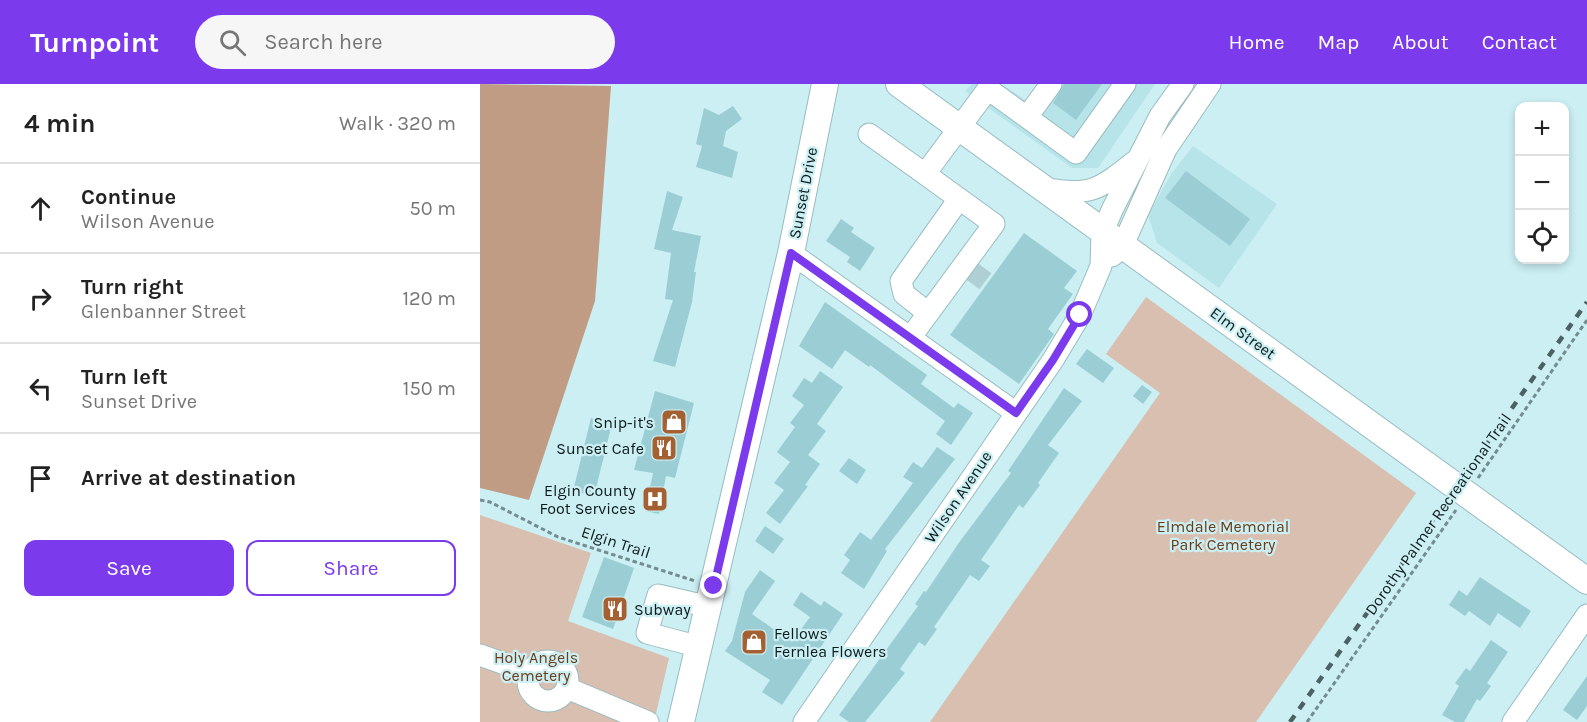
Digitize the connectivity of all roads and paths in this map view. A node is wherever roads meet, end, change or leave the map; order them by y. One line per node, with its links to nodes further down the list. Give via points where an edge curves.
1 (825, 84): 15 (main road, Sunset Drive)
2 (899, 84): 8 (main road, Elm Street)
3 (1051, 84): 7 (street)
4 (1125, 84): 7 (street, via 1076,153)
5 (1184, 84): 10 (street, Wilson Avenue, via 1160,116)
6 (1210, 84): 14 (street, Wilson Avenue)
7 (1027, 117): 8 (street, via 988,89)
8 (959, 128): 11 (street); 12 (main road, Elm Street)
9 (869, 134): 11 (street)
10 (1137, 159): 12 (street, via 1089,192); 14 (street, Wilson Avenue)
11 (926, 174): 13 (street)
12 (1042, 188): 14 (main road, Elm Street)
13 (959, 199): 16 (street, via 994,224); 18 (street, via 901,281 904,294)
14 (1112, 240): 21 (street, Wilson Avenue, via 1080,315); 22 (main road, Elm Street)
15 (791, 253): 20 (street); 25 (main road, Sunset Drive)
16 (977, 266): 17 (street); 17 (street)
17 (950, 283): 18 (street)
18 (928, 314): 20 (street)
19 (1587, 320): 22 (path, Dorothy Palmer Recreational Trail)
20 (910, 338): 21 (street)
21 (1016, 413): 31 (street, Wilson Avenue)
22 (1467, 495): 24 (main road, Elm Street); 32 (path, Dorothy Palmer Recreational Trail)
23 (480, 500): 25 (path, Elgin Trail, via 558,537)
24 (1587, 581)
25 (712, 597): 27 (main road, Sunset Drive); 27 (street, via 658,595 647,633)
26 (1587, 615): 33 (street)
27 (700, 647): 30 (main road, Sunset Drive)
28 (480, 655): 29 (street, via 530,673 544,661 558,663 567,674 567,688)
29 (648, 722)
30 (681, 722)
31 (804, 722)
32 (1307, 722)
33 (1513, 722)

